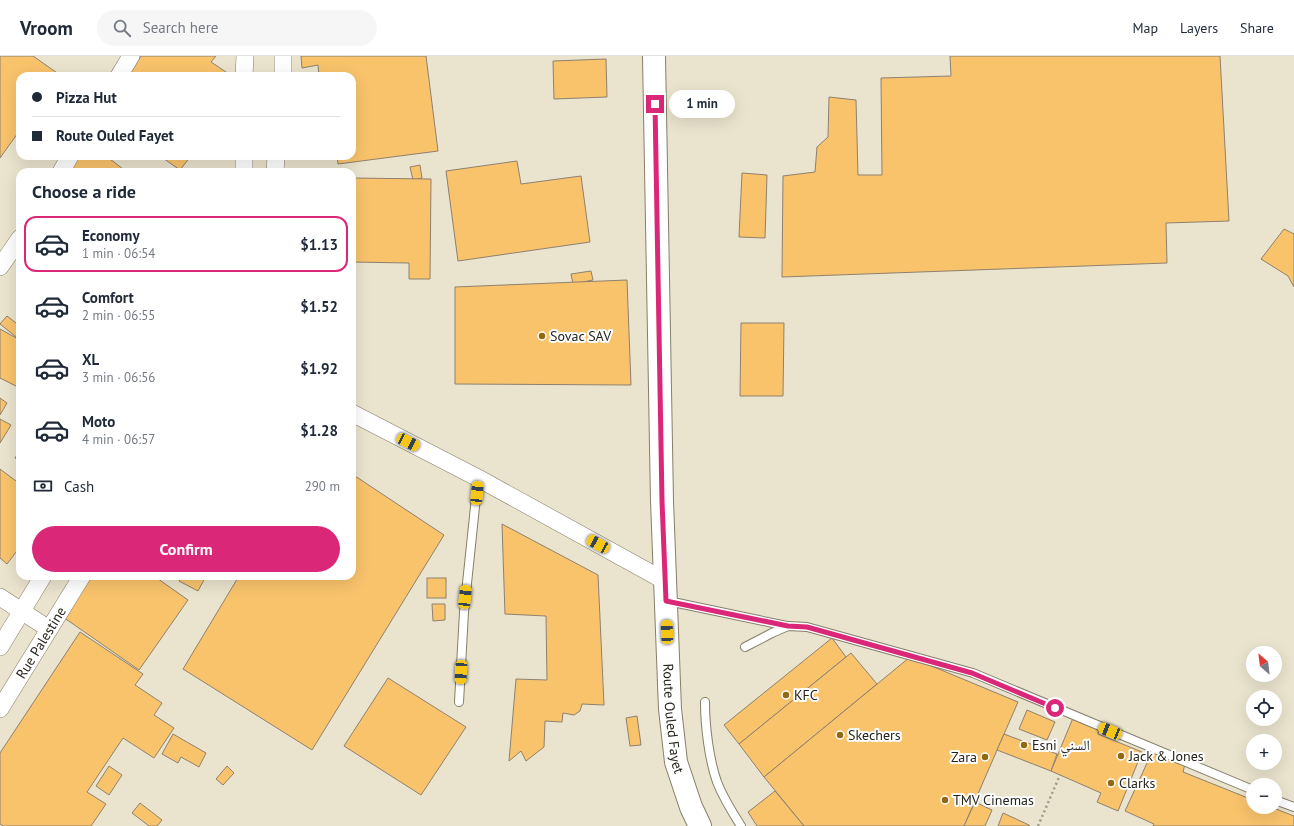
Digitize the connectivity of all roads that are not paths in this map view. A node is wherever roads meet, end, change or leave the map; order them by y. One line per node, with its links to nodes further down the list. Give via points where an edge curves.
1 (131, 56): 5 (street)
2 (245, 56): 6 (street)
3 (283, 56): 7 (street)
4 (654, 56): 14 (main road, Route Ouled Fayet)
5 (121, 72)
6 (244, 72)
7 (283, 72)
8 (16, 244): 9 (street)
9 (0, 267)
10 (356, 415): 11 (street)
11 (478, 478): 14 (street); 21 (lane, via 464,612)
12 (41, 580): 16 (street)
13 (80, 580): 18 (street, Rue Palestine)
14 (665, 591): 17 (lane); 27 (main road, Route Ouled Fayet, via 670,709 676,762 690,807)
15 (0, 597): 16 (street)
16 (22, 611): 18 (street); 19 (street)
17 (788, 626): 20 (lane); 24 (lane, via 807,627 972,673)
18 (49, 629): 23 (street, Rue Palestine)
19 (0, 647)
20 (745, 647)
21 (459, 702)
22 (705, 702): 28 (lane, via 705,720 717,781)
23 (0, 709)
24 (1246, 787)
25 (1282, 803): 26 (lane)
26 (1294, 807)
27 (700, 826)
28 (741, 826)

